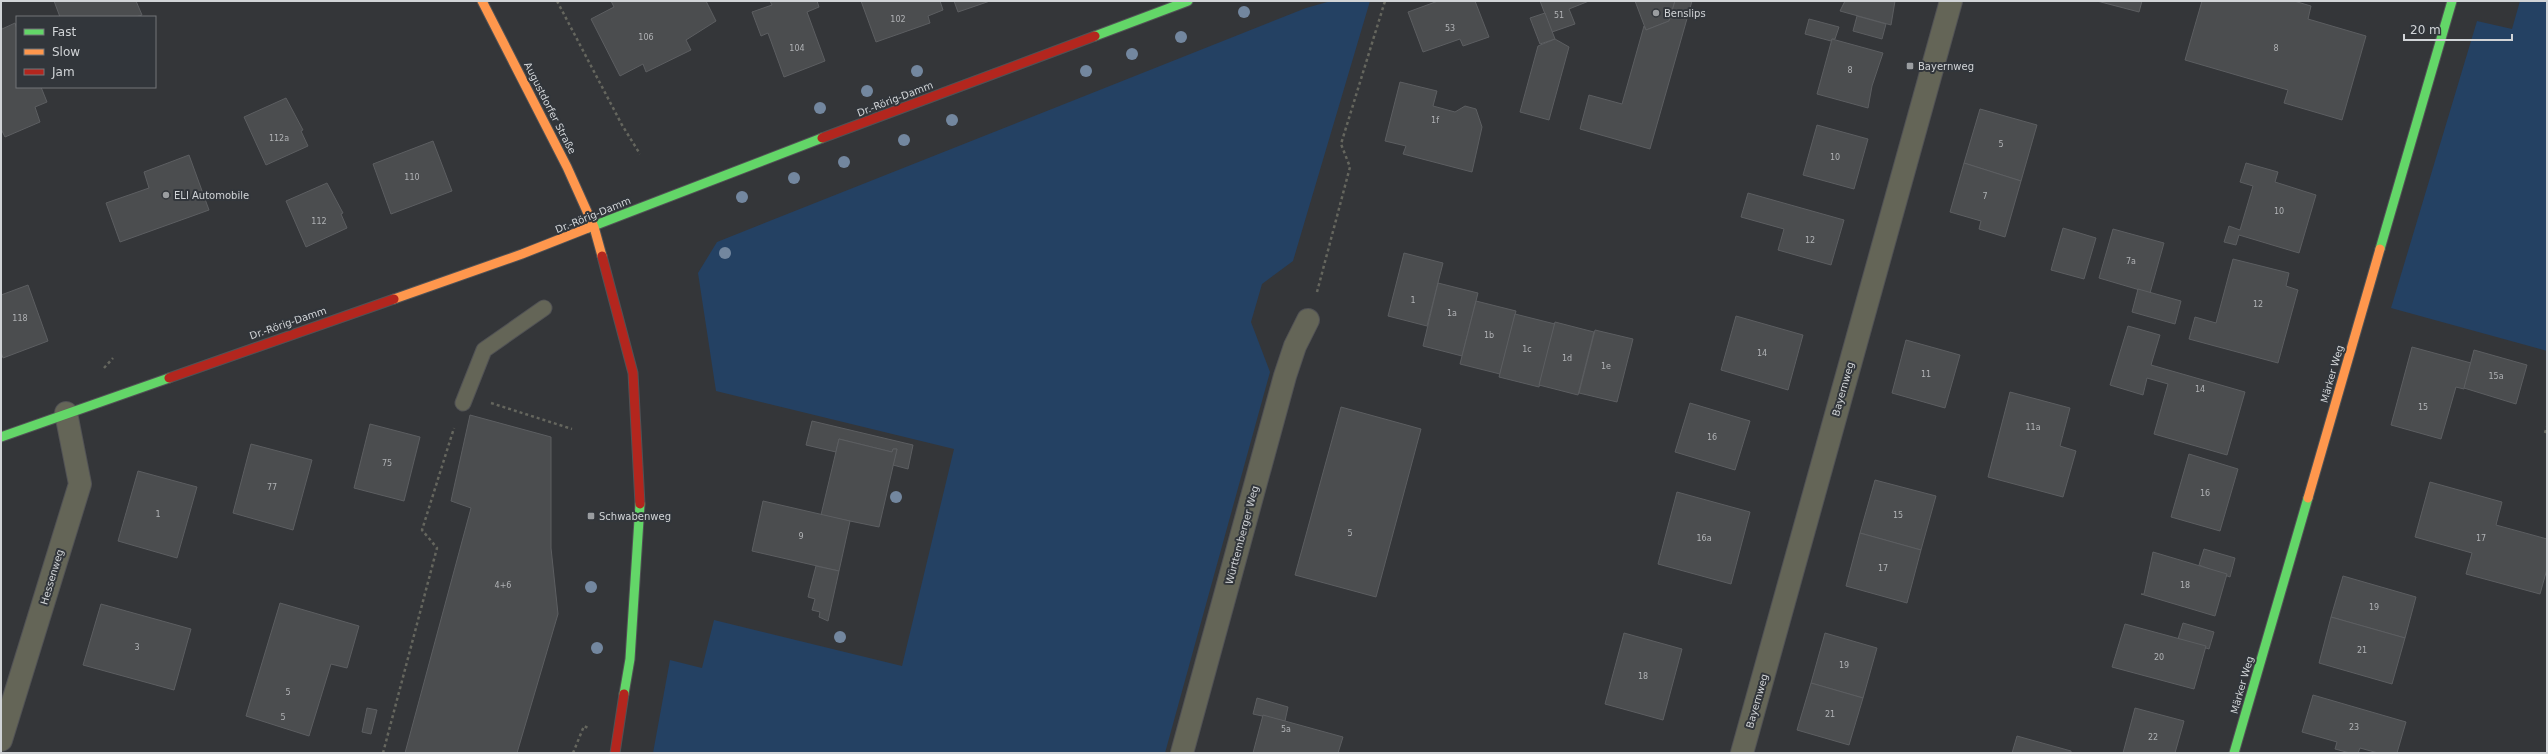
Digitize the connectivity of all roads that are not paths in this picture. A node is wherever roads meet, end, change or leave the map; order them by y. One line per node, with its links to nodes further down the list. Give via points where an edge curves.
1 (482, 1): 5 (street, Augustdorfer Straße, via 567,167)
2 (1188, 1): 5 (street, Dr.-Rörig-Damm, via 668,196)
3 (1951, 1): 14 (street, Bayernweg)
4 (2452, 1): 15 (street, Märker Weg)
5 (594, 227): 9 (street, Dr.-Rörig-Damm); 12 (street, via 633,373 640,504 630,659)
6 (544, 308): 8 (lane, via 484,350)
7 (1308, 320): 13 (street, Württemberger Weg, via 1295,346 1285,376)
8 (463, 403)
9 (66, 413): 10 (street, Dr.-Rörig-Damm); 11 (street, Hessenweg, via 80,484)
10 (1, 437)
11 (1, 740)
12 (615, 753)
13 (1182, 753)
14 (1742, 753)
15 (2234, 753)

